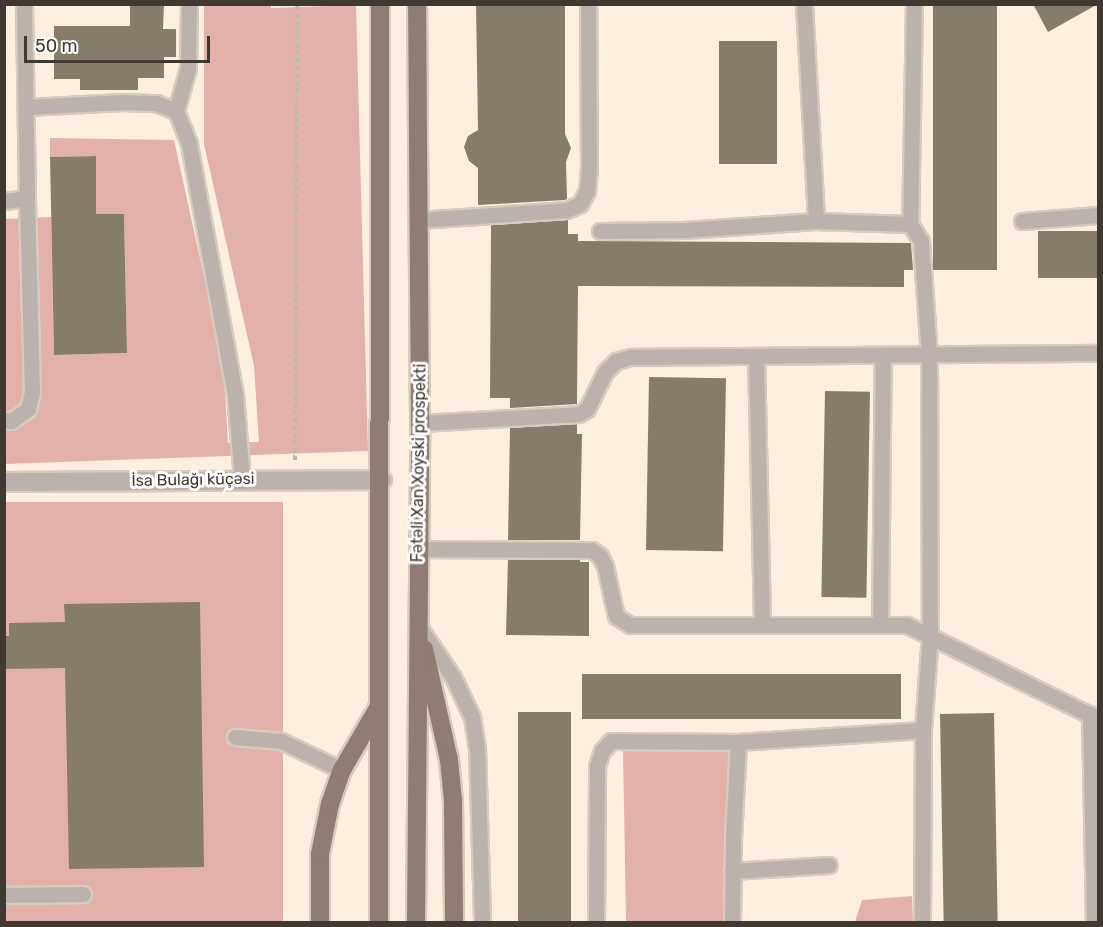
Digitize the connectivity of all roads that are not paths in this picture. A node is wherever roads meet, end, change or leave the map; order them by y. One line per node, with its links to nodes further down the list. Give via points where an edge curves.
1 (24, 4): 8 (lane)
2 (189, 4): 9 (lane, via 188,68)
3 (380, 4): 25 (main road)
4 (417, 4): 13 (main road, Fətəli Xan Xoyski prospekti)
5 (588, 4): 13 (lane, via 589,170 587,191 580,204 567,210)
6 (804, 4): 14 (lane)
7 (914, 4): 16 (lane)
8 (27, 106): 9 (lane, via 123,102 156,104); 10 (lane)
9 (176, 111): 24 (lane, via 189,144 235,394)
10 (27, 198): 11 (lane); 22 (lane, via 32,392 28,409 11,421)
11 (4, 201)
12 (1098, 215): 15 (lane)
13 (419, 220): 23 (main road, Fətəli Xan Xoyski prospekti)
14 (816, 221): 16 (lane); 17 (lane)
15 (1022, 221)
16 (910, 224): 21 (lane, via 921,242)
17 (600, 231)
18 (1098, 353): 21 (lane)
19 (756, 356): 20 (lane); 23 (lane, via 631,357 616,361 605,372 587,409 579,414); 29 (lane)
20 (883, 356): 21 (lane); 30 (lane)
21 (929, 356): 31 (lane)
22 (4, 420)
23 (420, 423): 27 (main road, Fətəli Xan Xoyski prospekti)
24 (242, 479): 25 (street, İsa Bulağı küçəsi); 26 (street, İsa Bulağı küçəsi)
25 (382, 480): 32 (main road)
26 (4, 482)
27 (418, 549): 28 (main road, Fətəli Xan Xoyski prospekti); 29 (lane, via 592,550 605,566 616,616 630,625)
28 (417, 624): 44 (main road, Fətəli Xan Xoyski prospekti); 45 (main road, via 449,760); 46 (lane, via 453,677 472,717 477,749)
29 (762, 624): 30 (lane)
30 (880, 624): 31 (lane, via 907,625)
31 (930, 634): 33 (lane); 34 (lane)
32 (379, 706): 37 (main road); 43 (main road)
33 (1094, 716): 50 (lane)
34 (923, 730): 36 (lane); 49 (lane)
35 (235, 737): 37 (lane, via 281,741)
36 (738, 742): 39 (lane); 47 (lane, via 611,741 602,751 597,766)
37 (342, 770): 42 (main road, via 320,854)
38 (829, 865): 39 (lane)
39 (732, 871): 48 (lane)
40 (83, 894): 41 (lane)
41 (4, 896)
42 (320, 922)
43 (379, 922)
44 (416, 922)
45 (454, 922)
46 (482, 922)
47 (596, 922)
48 (732, 922)
49 (922, 922)
50 (1094, 922)

